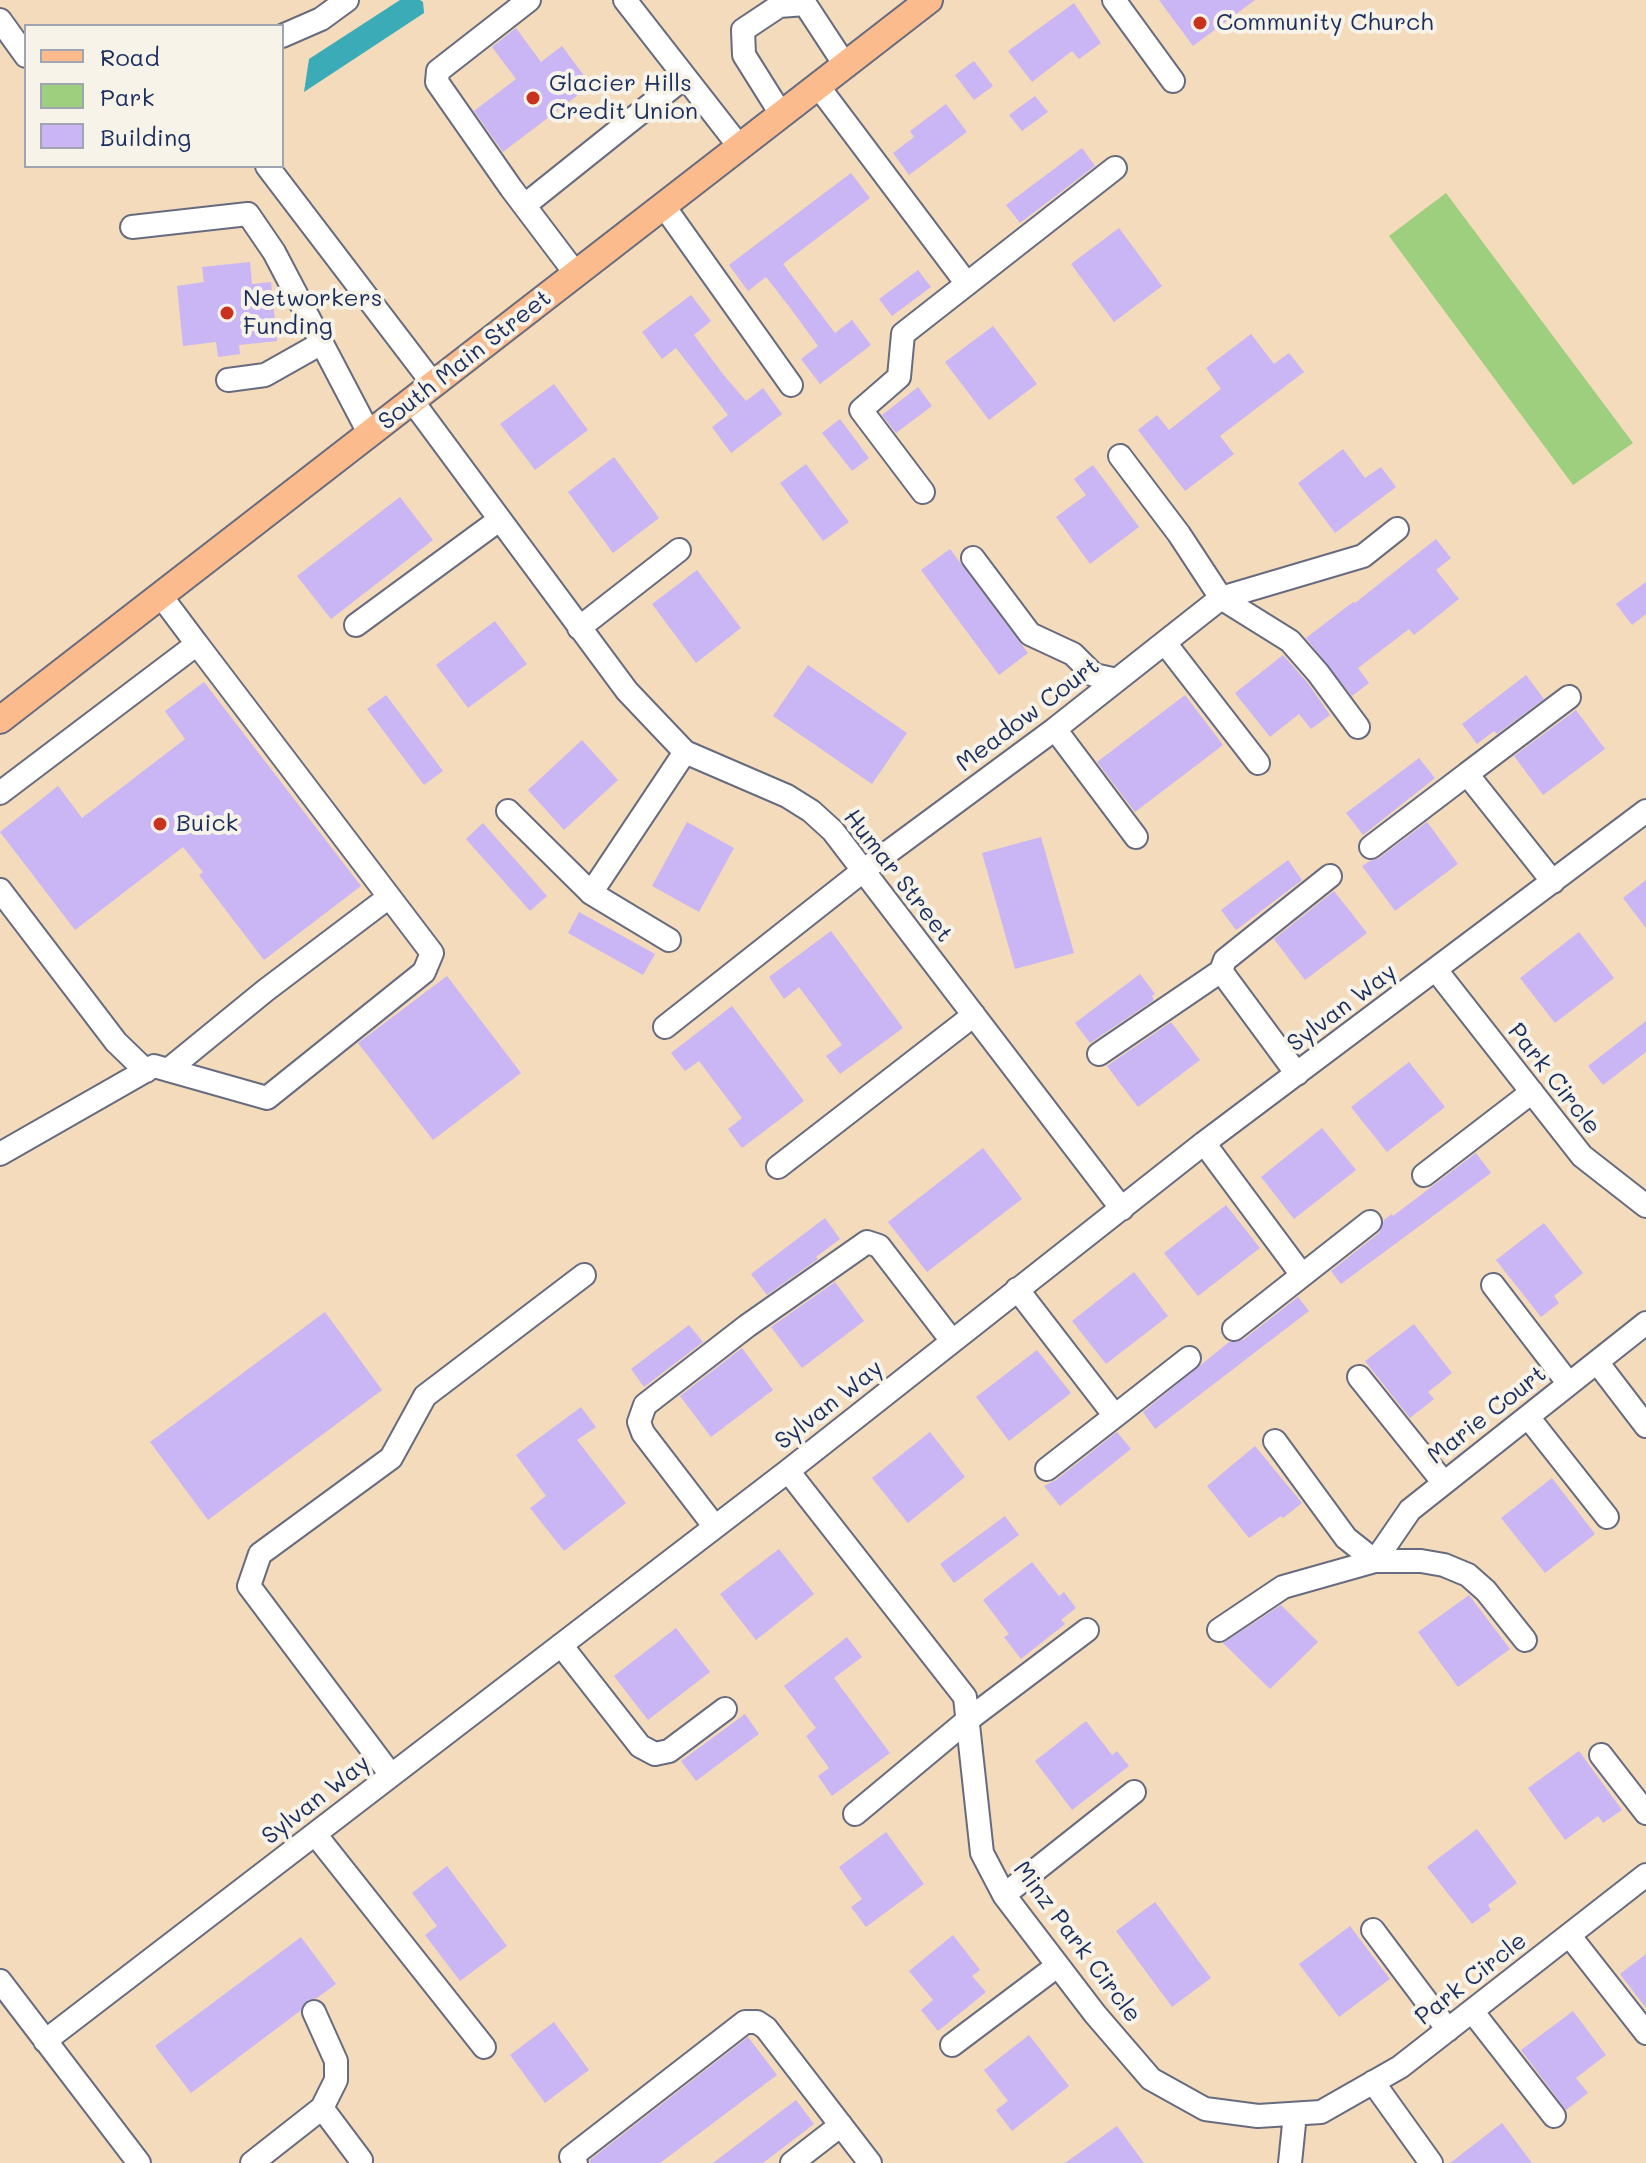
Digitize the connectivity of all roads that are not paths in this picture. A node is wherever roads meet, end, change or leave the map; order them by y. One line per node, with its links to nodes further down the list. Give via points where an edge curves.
1 (347, 0): 7 (street)
2 (529, 0): 17 (street, via 438,71 437,82)
3 (625, 0): 10 (street)
4 (929, 0): 9 (main road, South Main Street)
5 (1114, 0): 11 (street)
6 (0, 20): 8 (street)
7 (284, 35)
8 (24, 53)
9 (845, 65): 12 (main road, South Main Street); 13 (street, via 805,4 779,6 743,30 744,55)
10 (685, 77): 14 (street); 17 (street)
11 (1173, 81)
12 (818, 86): 13 (main road, South Main Street); 21 (street)
13 (781, 114): 14 (main road, South Main Street)
14 (739, 146): 18 (main road, South Main Street)
15 (269, 168): 24 (street)
16 (1115, 168): 21 (street)
17 (525, 205): 20 (street)
18 (663, 205): 20 (main road, South Main Street); 25 (street)
19 (132, 227): 22 (street, via 248,214 274,252)
20 (576, 274): 24 (main road, South Main Street)
21 (967, 284): 29 (street, via 903,334 899,377 861,410)
22 (320, 344): 23 (street, via 265,375); 27 (street)
23 (228, 380)
24 (434, 385): 26 (main road, South Main Street)
25 (791, 385)
26 (413, 402): 27 (main road, South Main Street); 30 (street, Humar Street)
27 (370, 435): 34 (main road, South Main Street)
28 (1120, 456): 35 (street)
29 (923, 492)
30 (499, 520): 36 (street); 37 (street, Humar Street)
31 (1397, 529): 35 (street, via 1363,556)
32 (679, 550): 37 (street)
33 (973, 558): 40 (street, via 1030,634 1073,654 1094,675)
34 (161, 596): 39 (street); 42 (main road, South Main Street)
35 (1221, 598): 38 (street, Meadow Court); 43 (street, via 1290,641)
36 (356, 625)
37 (579, 628): 45 (street, Humar Street, via 627,691)
38 (1165, 643): 40 (street, Meadow Court); 46 (street)
39 (197, 644): 48 (street); 58 (street)
40 (1117, 680): 44 (street, Meadow Court)
41 (1569, 697): 47 (street)
42 (0, 720)
43 (1358, 727)
44 (1055, 729): 51 (street); 53 (street, Meadow Court)
45 (685, 752): 53 (street, Humar Street, via 811,811); 57 (street)
46 (1258, 763)
47 (1467, 774): 52 (street); 55 (street)
48 (0, 793)
49 (508, 811): 57 (street)
50 (1646, 811): 55 (street, Sylvan Way)
51 (1136, 837)
52 (1371, 847)
53 (864, 870): 62 (street, Humar Street); 63 (street, Meadow Court)
54 (1330, 876): 61 (street, via 1225,960)
55 (1553, 882): 60 (street, Sylvan Way)
56 (0, 890): 65 (street, via 116,1042)
57 (591, 893): 59 (street)
58 (389, 897): 65 (street); 65 (street, via 432,953 424,972 267,1098)
59 (669, 940)
60 (1436, 970): 66 (street, Sylvan Way); 67 (street, Park Circle)
61 (1221, 971): 64 (street); 66 (street)
62 (974, 1015): 70 (street); 73 (street, Humar Street)
63 (665, 1027)
64 (1099, 1054)
65 (157, 1070): 69 (street)
66 (1297, 1074): 68 (street, Sylvan Way)
67 (1532, 1092): 71 (street); 72 (street, Park Circle, via 1582,1156)
68 (1204, 1143): 73 (street, Sylvan Way); 76 (street)
69 (0, 1154)
70 (778, 1167)
71 (1424, 1175)
72 (1646, 1206)
73 (1122, 1209): 78 (street, Sylvan Way)
74 (1370, 1222): 76 (street)
75 (584, 1275): 103 (street, via 425,1396 391,1458 260,1554 249,1586)
76 (1302, 1275): 80 (street)
77 (1493, 1285): 85 (street)
78 (1017, 1289): 81 (street, Sylvan Way); 86 (street)
79 (1646, 1323): 83 (street, Marie Court)
80 (1234, 1329)
81 (952, 1341): 91 (street, Sylvan Way); 94 (street, via 879,1246 867,1242 645,1405 639,1422 643,1433)
82 (1189, 1358): 86 (street)
83 (1597, 1362): 85 (street, Marie Court); 88 (street)
84 (1359, 1377): 92 (street)
85 (1569, 1384): 87 (street, Marie Court)
86 (1115, 1416): 90 (street)
87 (1528, 1417): 92 (street, Marie Court); 93 (street)
88 (1646, 1426)
89 (1275, 1441): 95 (street, via 1346,1538)
90 (1047, 1469)
91 (788, 1471): 94 (street, Sylvan Way); 101 (street, Minz Park Circle, via 965,1697)
92 (1444, 1483): 95 (street, Marie Court, via 1410,1510)
93 (1607, 1517)
94 (715, 1527): 99 (street, Sylvan Way)
95 (1375, 1561): 97 (street, via 1283,1587); 98 (street, via 1421,1561 1468,1575)
96 (1087, 1630): 101 (street)
97 (1219, 1630)
98 (1525, 1640)
99 (561, 1645): 100 (street, via 640,1746 655,1754 669,1751); 103 (street, Sylvan Way)
100 (725, 1709)
101 (969, 1719): 106 (street); 109 (street, Minz Park Circle, via 982,1853)
102 (1601, 1755): 105 (street)
103 (391, 1775): 107 (street, Sylvan Way)
104 (1134, 1792): 109 (street)
105 (1646, 1813)
106 (855, 1814)
107 (315, 1834): 118 (street, Sylvan Way); 120 (street)
108 (1646, 1875): 111 (street, Park Circle)
109 (1004, 1895): 112 (street, Minz Park Circle)
110 (1373, 1930): 116 (street)
111 (1569, 1935): 114 (street, Park Circle); 117 (street)
112 (1057, 1966): 119 (street); 124 (street, Minz Park Circle, via 1151,2079 1205,2109 1258,2116)
113 (0, 1981): 118 (street)
114 (1472, 2011): 116 (street, Park Circle); 125 (street)
115 (314, 2012): 122 (street, via 336,2061 336,2080)
116 (1448, 2030): 121 (street, Park Circle)
117 (1646, 2033)
118 (45, 2041): 128 (street)
119 (952, 2045)
120 (484, 2047)
121 (1373, 2082): 123 (street, Park Circle); 134 (street)
122 (322, 2108): 127 (street); 129 (street)
123 (1321, 2112): 124 (street, Minz Park Circle)
124 (1295, 2114): 133 (street)
125 (1554, 2116)
126 (841, 2125): 130 (street, via 766,2028 745,2022 571,2157); 131 (street); 132 (street)
127 (257, 2162)
128 (139, 2163)
129 (360, 2163)
130 (576, 2163)
131 (792, 2163)
132 (870, 2163)
133 (1290, 2163)
134 (1431, 2163)

